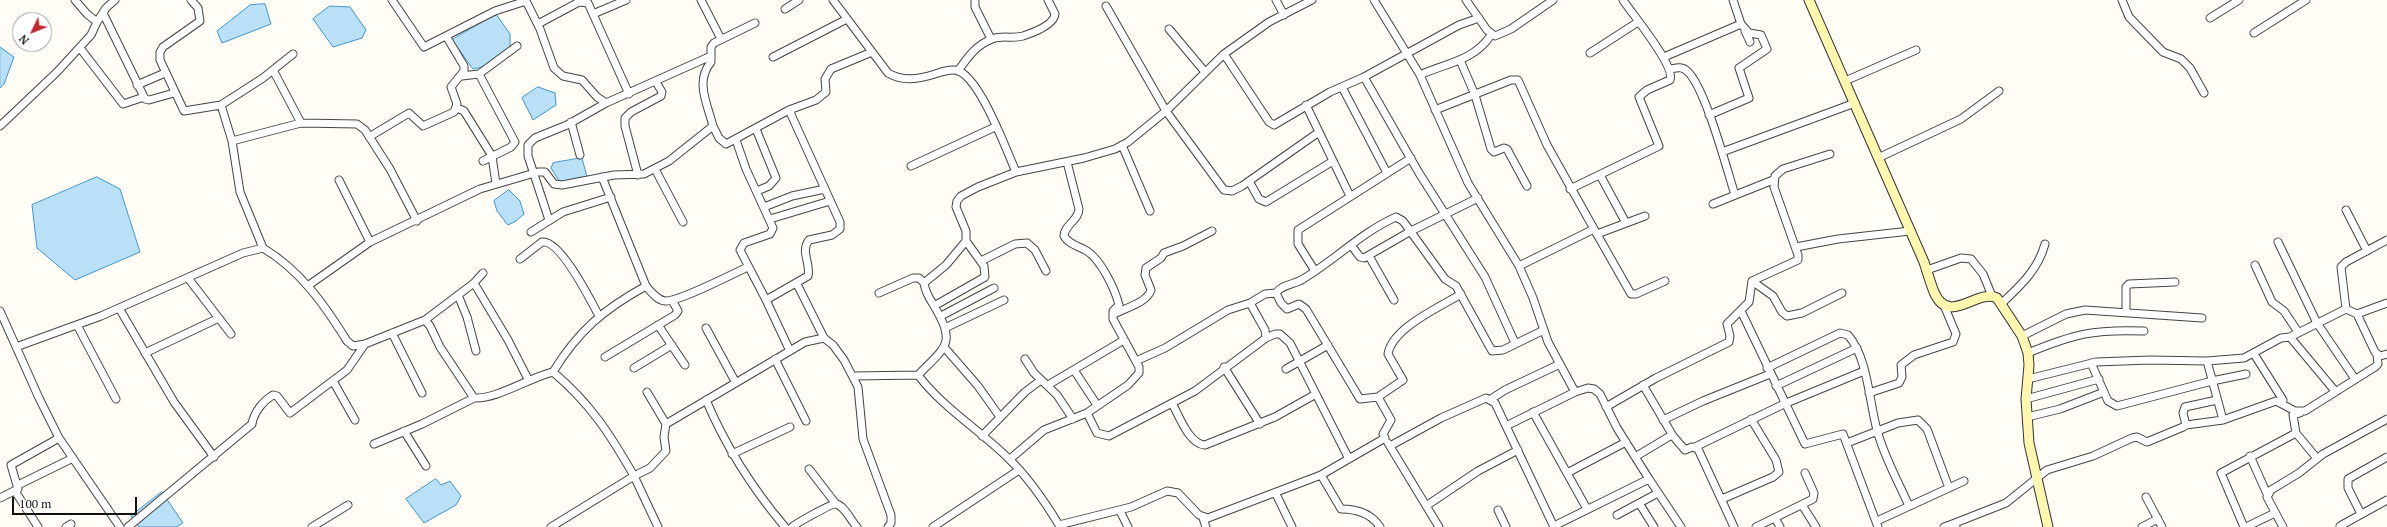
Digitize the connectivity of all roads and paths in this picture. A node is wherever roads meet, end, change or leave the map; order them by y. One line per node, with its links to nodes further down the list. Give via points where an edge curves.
1 (75, 0): 31 (street)
2 (115, 0): 25 (street)
3 (191, 0): 60 (street, via 198,8 200,20 163,47 160,60)
4 (392, 0): 40 (street, via 424,47)
5 (525, 0): 34 (street); 40 (street, via 495,11)
6 (626, 0): 26 (street)
7 (701, 0): 41 (street)
8 (799, 0): 24 (street)
9 (833, 0): 30 (street)
10 (1048, 0): 42 (street, via 1055,14 1050,23 1023,36 1003,36)
11 (1276, 0): 27 (street)
12 (1312, 0): 27 (street)
13 (1374, 0): 51 (street)
14 (1466, 0): 28 (street)
15 (1553, 0): 39 (street, via 1501,35)
16 (1623, 0): 32 (street)
17 (1733, 0): 35 (street)
18 (1809, 0): 65 (street)
19 (2122, 0): 71 (street, via 2129,16 2163,52 2181,60 2190,68)
20 (2239, 0): 29 (street)
21 (2306, 0): 38 (street)
22 (974, 1): 42 (street)
23 (1106, 6): 82 (street)
24 (785, 9)
25 (103, 13): 31 (street); 67 (street)
26 (593, 14): 34 (street, via 588,3 579,2); 72 (street)
27 (1284, 14): 50 (street, via 1251,33)
28 (1479, 18): 39 (street); 51 (street, via 1459,25)
29 (2210, 18)
30 (847, 19): 47 (street); 53 (street)
31 (97, 22): 45 (street, via 91,35)
32 (1638, 22): 48 (street); 54 (street)
33 (755, 23): 41 (street)
34 (538, 24): 75 (street, via 550,60 558,72 563,76 582,80 597,97)
35 (1740, 24): 37 (street); 54 (street)
36 (1169, 29): 59 (street)
37 (1745, 31): 43 (street); 83 (street, via 1759,33 1767,46 1764,54 1739,68 1748,98)
38 (2254, 33)
39 (1491, 35): 55 (street, via 1480,48)
40 (446, 36): 63 (street, via 464,66)
41 (721, 39): 52 (street, via 712,45)
42 (991, 40): 58 (street, via 971,52)
43 (1750, 42)
44 (518, 46): 61 (street)
45 (80, 48): 74 (street, via 123,104); 86 (street)
46 (1916, 50): 65 (street)
47 (872, 52): 58 (street, via 888,73 896,78 920,78 952,70); 80 (street, via 831,69 825,79 826,92 816,100)
48 (1590, 53)
49 (293, 54): 57 (street)
50 (1224, 54): 59 (street); 78 (street, via 1272,125)
51 (1408, 55): 62 (street); 64 (street)
52 (711, 56): 66 (street); 87 (street, via 711,62 702,74 702,80)
53 (773, 57)
54 (1664, 57): 56 (street)
55 (1460, 60): 62 (street); 73 (street)
56 (1670, 69): 83 (street, via 1682,68 1690,74); 110 (street, via 1670,80 1639,97 1659,146)
57 (273, 70): 77 (street); 84 (street)
58 (958, 71): 88 (street, via 973,82)
59 (1205, 72): 82 (street)
60 (165, 73): 67 (street); 70 (street)
61 (479, 74): 63 (street); 98 (street, via 515,142 514,146)
62 (1420, 75): 81 (street)
63 (462, 76): 79 (street, via 451,87)
64 (1364, 77): 68 (street); 99 (street)
65 (1845, 81): 76 (street)
66 (656, 82): 72 (street); 109 (street, via 662,92 661,96 625,118)
67 (137, 85): 74 (street)
68 (1342, 87): 78 (street); 108 (street)
69 (1999, 91): 100 (street, via 1961,119)
70 (174, 93): 74 (street, via 149,100); 77 (street, via 184,111)
71 (2204, 93)
72 (629, 94): 75 (street)
73 (1475, 95): 81 (street); 116 (street, via 1491,149 1494,152 1504,148 1507,150); 118 (street, via 1511,80 1520,82 1547,145)
74 (144, 97)
75 (606, 102): 85 (street)
76 (1855, 103): 95 (street); 100 (street)
77 (221, 105): 93 (street)
78 (1306, 105): 90 (street)
79 (457, 108): 91 (street, via 450,115 422,126 409,113); 98 (street, via 464,111)
80 (789, 110): 89 (street); 117 (street)
81 (1435, 110): 123 (street)
82 (1166, 111): 94 (street); 114 (street, via 1224,190 1232,191)
83 (1709, 115): 95 (street)
84 (301, 122): 91 (street, via 357,124); 93 (street)
85 (571, 122): 97 (street); 107 (street, via 535,138 528,145 528,156)
86 (0, 126)
87 (713, 126): 92 (street, via 722,142 726,144); 105 (street)
88 (995, 126): 104 (street); 106 (street)
89 (756, 129): 92 (street); 119 (street, via 776,178 769,186)
90 (1319, 132): 102 (street); 114 (street)
91 (369, 137): 133 (street)
92 (736, 140): 119 (street)
93 (232, 141): 148 (street, via 240,192)
94 (1122, 145): 103 (street, via 1097,155); 127 (street)
95 (1722, 152): 120 (street)
96 (1830, 154): 113 (street, via 1783,169)
97 (580, 155)
98 (492, 156): 101 (street); 115 (street)
99 (1410, 158): 108 (street); 129 (street)
100 (1878, 158): 138 (street)
101 (482, 161)
102 (1334, 161): 114 (street, via 1266,202 1259,198); 121 (street)
103 (1067, 162): 106 (street); 190 (street, via 1079,214 1066,229 1064,236 1098,260 1119,305)
104 (911, 166)
105 (655, 169): 109 (street); 134 (street)
106 (1016, 172): 142 (street, via 973,189 957,201 957,212 966,232)
107 (535, 173): 111 (street, via 545,172 557,185 572,185); 115 (street); 132 (street)
108 (1387, 173): 121 (street)
109 (638, 175): 111 (street)
110 (1600, 175): 118 (street); 135 (street)
111 (602, 177): 122 (street)
112 (339, 180): 143 (street)
113 (1773, 180): 120 (street); 147 (street)
114 (1249, 181)
115 (496, 184): 133 (street, via 464,196)
116 (1527, 186)
117 (825, 189): 124 (street); 126 (street, via 792,196)
118 (1570, 189): 140 (street)
119 (757, 191): 126 (street)
120 (1735, 195): 125 (street)
121 (1350, 196): 158 (street, via 1298,230 1298,244)
122 (611, 197): 132 (street, via 569,210); 168 (street)
123 (1478, 198): 129 (street); 154 (street)
124 (830, 201): 131 (street); 166 (street, via 840,222 840,229 832,235 809,240 805,251 810,268 808,276)
125 (1713, 204)
126 (764, 207): 131 (street)
127 (1150, 210)
128 (2346, 210): 149 (street)
129 (1445, 215): 137 (street); 213 (street, via 1485,277)
130 (1645, 216): 135 (street)
131 (770, 219): 155 (street, via 770,234 741,246 740,250)
132 (549, 220): 139 (street)
133 (417, 221): 143 (street)
134 (683, 222)
135 (1626, 223): 140 (street)
136 (1212, 230): 190 (street, via 1164,253 1146,268 1145,275 1152,290 1150,294 1140,302)
137 (1411, 231): 146 (street, via 1396,217); 150 (street); 173 (street, via 1445,279 1453,282)
138 (1910, 231): 147 (street, via 1838,239); 157 (street)
139 (531, 232)
140 (1596, 232): 154 (street); 161 (street, via 1631,294)
141 (2387, 240): 149 (street)
142 (966, 241): 152 (street); 165 (street, via 946,265)
143 (370, 242): 167 (street)
144 (2278, 242): 197 (street)
145 (2045, 244): 183 (street, via 2038,265)
146 (1351, 245): 150 (street, via 1361,258); 158 (street)
147 (1796, 247): 162 (street, via 1798,260)
148 (262, 248): 160 (street, via 243,253); 167 (street)
149 (2367, 251): 186 (street, via 2341,267)
150 (1369, 256): 179 (street)
151 (520, 259): 192 (street, via 542,242 552,245 583,285)
152 (980, 261): 156 (street, via 1015,244 1027,243 1035,250); 184 (street, via 986,273 985,277)
153 (2255, 265): 205 (street, via 2272,302 2284,311)
154 (1518, 266): 203 (street)
155 (748, 267): 176 (street); 177 (street)
156 (1046, 270)
157 (1927, 270): 175 (street, via 1961,258 1971,259 1983,274); 181 (street, via 1934,292)
158 (1314, 271): 171 (street, via 1293,284 1282,287)
159 (483, 273): 164 (street)
160 (188, 278): 185 (street); 194 (street)
161 (1665, 281)
162 (1752, 281): 172 (street, via 1773,296 1787,316 1802,312); 188 (street, via 1751,297)
163 (2175, 282): 189 (street, via 2129,284 2126,287)
164 (474, 283): 174 (street); 246 (street)
165 (924, 283): 170 (street, via 919,278 913,278); 184 (street)
166 (797, 284): 177 (street); 210 (street)
167 (309, 285): 214 (street, via 347,341 353,346)
168 (646, 286): 176 (street, via 660,299); 192 (street)
169 (994, 288): 193 (street)
170 (879, 293)
171 (1276, 293): 180 (street, via 1265,294); 216 (street, via 1287,309 1299,304 1306,308)
172 (1842, 293)
173 (1461, 294): 213 (street, via 1492,351 1503,350); 264 (street, via 1418,320 1392,341 1388,354 1404,380)
174 (458, 295): 196 (street); 220 (street)
175 (1992, 296): 181 (street, via 1958,306 1950,307); 183 (street)
176 (672, 300): 200 (street, via 678,311)
177 (766, 300): 221 (street)
178 (1004, 300): 202 (street)
179 (1394, 300)
180 (1250, 303): 211 (street, via 1265,330); 230 (street, via 1228,310 1165,348)
181 (1942, 303): 262 (street, via 1956,334 1953,342 1908,358 1901,365 1902,377 1899,383)
182 (2387, 303): 191 (street)
183 (2001, 304): 208 (street)
184 (934, 306): 193 (street)
185 (119, 308): 199 (street); 222 (street)
186 (2346, 309): 191 (street); 197 (street)
187 (0, 311): 198 (street)
188 (1741, 312): 240 (street); 254 (street, via 1727,324 1730,339 1727,344)
189 (2126, 312): 195 (street); 208 (street, via 2076,312 2055,319)
190 (1113, 314): 212 (street)
191 (2357, 314): 226 (street)
192 (599, 316): 242 (street, via 572,344)
193 (941, 316): 202 (street)
194 (219, 318): 207 (street); 222 (street)
195 (2202, 318)
196 (425, 320): 206 (street); 265 (street)
197 (2317, 323): 205 (street); 248 (street)
198 (3, 325): 217 (street)
199 (77, 325): 217 (street); 268 (street)
200 (658, 325): 215 (street); 227 (street)
201 (706, 328): 253 (street)
202 (945, 328): 218 (street, via 948,337)
203 (1544, 330): 213 (street); 234 (street)
204 (2144, 331): 223 (street, via 2082,333)
205 (2298, 332): 209 (street)
206 (392, 333): 214 (street); 261 (street)
207 (230, 334)
208 (2022, 336): 223 (street)
209 (2290, 337): 224 (street, via 2281,338); 257 (street)
210 (824, 338): 221 (street, via 812,339); 245 (street, via 833,345)
211 (1266, 338): 232 (street, via 1280,334 1290,343); 236 (street)
212 (1124, 340): 230 (street); 239 (street)
213 (1516, 343)
214 (365, 344): 251 (street, via 347,370)
215 (672, 345): 235 (street); 237 (street)
216 (1328, 345): 232 (street); 264 (street, via 1360,400)
217 (16, 347): 298 (street)
218 (944, 347): 243 (street); 279 (street, via 978,386)
219 (1857, 348): 240 (street, via 1848,335 1840,333); 241 (street); 256 (street)
220 (476, 351)
221 (790, 351): 228 (street)
222 (145, 353): 309 (street, via 174,402)
223 (2028, 353): 250 (street)
224 (2254, 354): 231 (street, via 2244,358); 271 (street)
225 (2387, 354): 226 (street)
226 (2378, 355): 248 (street, via 2378,364 2375,368)
227 (605, 357)
228 (775, 359): 253 (street); 287 (street)
229 (1024, 359): 249 (street)
230 (1136, 361): 274 (street, via 1139,367 1136,378)
231 (2207, 361): 233 (street); 252 (street)
232 (1299, 362): 238 (street); 263 (street)
233 (2092, 363): 247 (street); 250 (street)
234 (1560, 364): 259 (street); 267 (street)
235 (685, 365)
236 (1224, 367): 272 (street); 289 (street)
237 (634, 368)
238 (1286, 369)
239 (1074, 370): 255 (street); 274 (street)
240 (1768, 371): 256 (street); 285 (street)
241 (1864, 371): 262 (street); 273 (street)
242 (553, 372): 246 (street); 321 (street, via 594,411)
243 (918, 374): 245 (street); 296 (street, via 941,401)
244 (2246, 374): 252 (street)
245 (854, 376): 361 (street, via 860,397 863,439 889,504 891,523)
246 (528, 379): 265 (street, via 484,398)
247 (2098, 379): 260 (street); 266 (street)
248 (2355, 379): 257 (street)
249 (1041, 380): 255 (street); 279 (street)
250 (2028, 380): 266 (street)
251 (332, 381): 284 (street); 309 (street, via 290,413 277,396 268,398 254,414 252,424)
252 (2212, 381): 260 (street, via 2117,406 2108,401); 270 (street)
253 (736, 383): 269 (street)
254 (1643, 385): 275 (street); 285 (street)
255 (1048, 386): 281 (street, via 1057,394)
256 (1776, 386): 273 (street)
257 (2335, 391): 278 (street)
258 (647, 392): 288 (street)
259 (1574, 392): 275 (street, via 1594,389 1600,394); 276 (street)
260 (2104, 392): 280 (street, via 2060,409)
261 (422, 393)
262 (1869, 393): 293 (street)
263 (1316, 394): 289 (street); 314 (street)
264 (1378, 397): 299 (street, via 1391,420 1383,434)
265 (474, 398): 294 (street)
266 (2026, 398): 280 (street)
267 (1491, 399): 291 (street, via 1498,406); 303 (street, via 1478,400)
268 (116, 400)
269 (706, 400): 288 (street); 306 (street)
270 (2217, 400): 286 (street); 290 (street, via 2185,407 2183,413)
271 (2283, 400)
272 (1172, 404): 277 (street, via 1109,436 1097,433); 289 (street, via 1186,428 1201,445 1210,444)
273 (1784, 404): 282 (street); 301 (street, via 1805,444 1841,433)
274 (1097, 405): 277 (street)
275 (1606, 407): 300 (street)
276 (1533, 412): 291 (street); 318 (street)
277 (1087, 413): 281 (street)
278 (2300, 413): 286 (street, via 2276,401); 295 (street, via 2293,415)
279 (1000, 417): 296 (street)
280 (2027, 417): 322 (street, via 2029,443)
281 (1073, 419): 313 (street, via 1044,430)
282 (1751, 419): 304 (street); 332 (street, via 1776,460 1779,472)
283 (2387, 419): 329 (street, via 2323,454)
284 (355, 420)
285 (1663, 420): 297 (street)
286 (2223, 420): 290 (street)
287 (806, 421)
288 (666, 424): 321 (street, via 666,451 650,468)
289 (1260, 424)
290 (2186, 425): 322 (street, via 2147,442 2137,437 2132,438 2093,456 2046,470)
291 (1506, 426): 305 (street)
292 (790, 427): 306 (street)
293 (1877, 430): 301 (street); 326 (street, via 1909,420 1921,421); 339 (street, via 1891,468)
294 (404, 431): 302 (street); 315 (street)
295 (2296, 433): 307 (street); 308 (street)
296 (982, 436): 313 (street)
297 (1673, 436): 304 (street, via 1685,450); 310 (street, via 1666,437)
298 (59, 438): 312 (street); 325 (street, via 11,465)
299 (1385, 438): 303 (street); 314 (street)
300 (1626, 442): 310 (street); 318 (street)
301 (1847, 443): 349 (street)
302 (374, 444)
303 (1390, 446): 338 (street)
304 (1695, 447): 332 (street, via 1700,452)
305 (1518, 450): 338 (street, via 1478,471); 369 (street)
306 (732, 454): 358 (street, via 766,505)
307 (2250, 456): 329 (street); 380 (street, via 2221,473)
308 (2315, 456)
309 (214, 457): 354 (street)
310 (1635, 457): 323 (street)
311 (2387, 457): 344 (street, via 2348,479 2348,488)
312 (73, 458): 325 (street); 353 (street)
313 (1010, 459): 317 (street)
314 (1349, 459): 320 (street)
315 (426, 466)
316 (809, 469): 335 (street)
317 (1019, 470): 351 (street); 362 (street)
318 (1567, 473): 340 (street)
319 (1805, 473): 337 (street, via 1814,496)
320 (1321, 475): 328 (street); 366 (street, via 1341,509 1354,509 1370,516)
321 (634, 476): 356 (street); 357 (street)
322 (2037, 478): 350 (street, via 2006,503); 377 (street)
323 (1649, 479): 327 (street); 340 (street)
324 (1964, 481): 326 (street)
325 (17, 488): 330 (street); 352 (street)
326 (1949, 488): 339 (street)
327 (1658, 493): 334 (street); 371 (street)
328 (1276, 494): 346 (street, via 1219,516); 365 (street)
329 (2267, 494): 343 (street)
330 (0, 498)
331 (2146, 498): 348 (street)
332 (1722, 499): 372 (street)
333 (2387, 500): 344 (street)
334 (1639, 503): 345 (street); 370 (street)
335 (836, 504): 359 (street, via 831,504); 360 (street)
336 (348, 505): 355 (street)
337 (1802, 505): 347 (street); 375 (street)
338 (1426, 506): 367 (street)
339 (1910, 506): 349 (street)
340 (1587, 509): 369 (street)
341 (1498, 510): 368 (street)
342 (1120, 511): 346 (street, via 1173,491 1183,496); 351 (street); 363 (street)
343 (2275, 513): 380 (street); 381 (street)
344 (2361, 514): 383 (street)
345 (1617, 515)
346 (1203, 518): 364 (street)
347 (1775, 518): 373 (street); 374 (street)
348 (2158, 519): 378 (street); 379 (street)
349 (1878, 524)
350 (1955, 525): 376 (street)
351 (1058, 526)
352 (38, 527)
353 (120, 527)
354 (128, 527)
355 (312, 527)
356 (551, 527)
357 (658, 527)
358 (785, 527)
359 (792, 527)
360 (857, 527)
361 (888, 527)
362 (933, 527)
363 (1128, 527)
364 (1206, 527)
365 (1292, 527)
366 (1380, 527)
367 (1439, 527)
368 (1506, 527)
369 (1554, 527)
370 (1654, 527)
371 (1681, 527)
372 (1734, 527)
373 (1756, 527)
374 (1780, 527)
375 (1816, 527)
376 (1944, 527)
377 (2048, 527)
378 (2142, 527)
379 (2162, 527)
380 (2245, 527)
381 (2283, 527)
382 (2331, 527): 383 (street)
383 (2340, 527)

